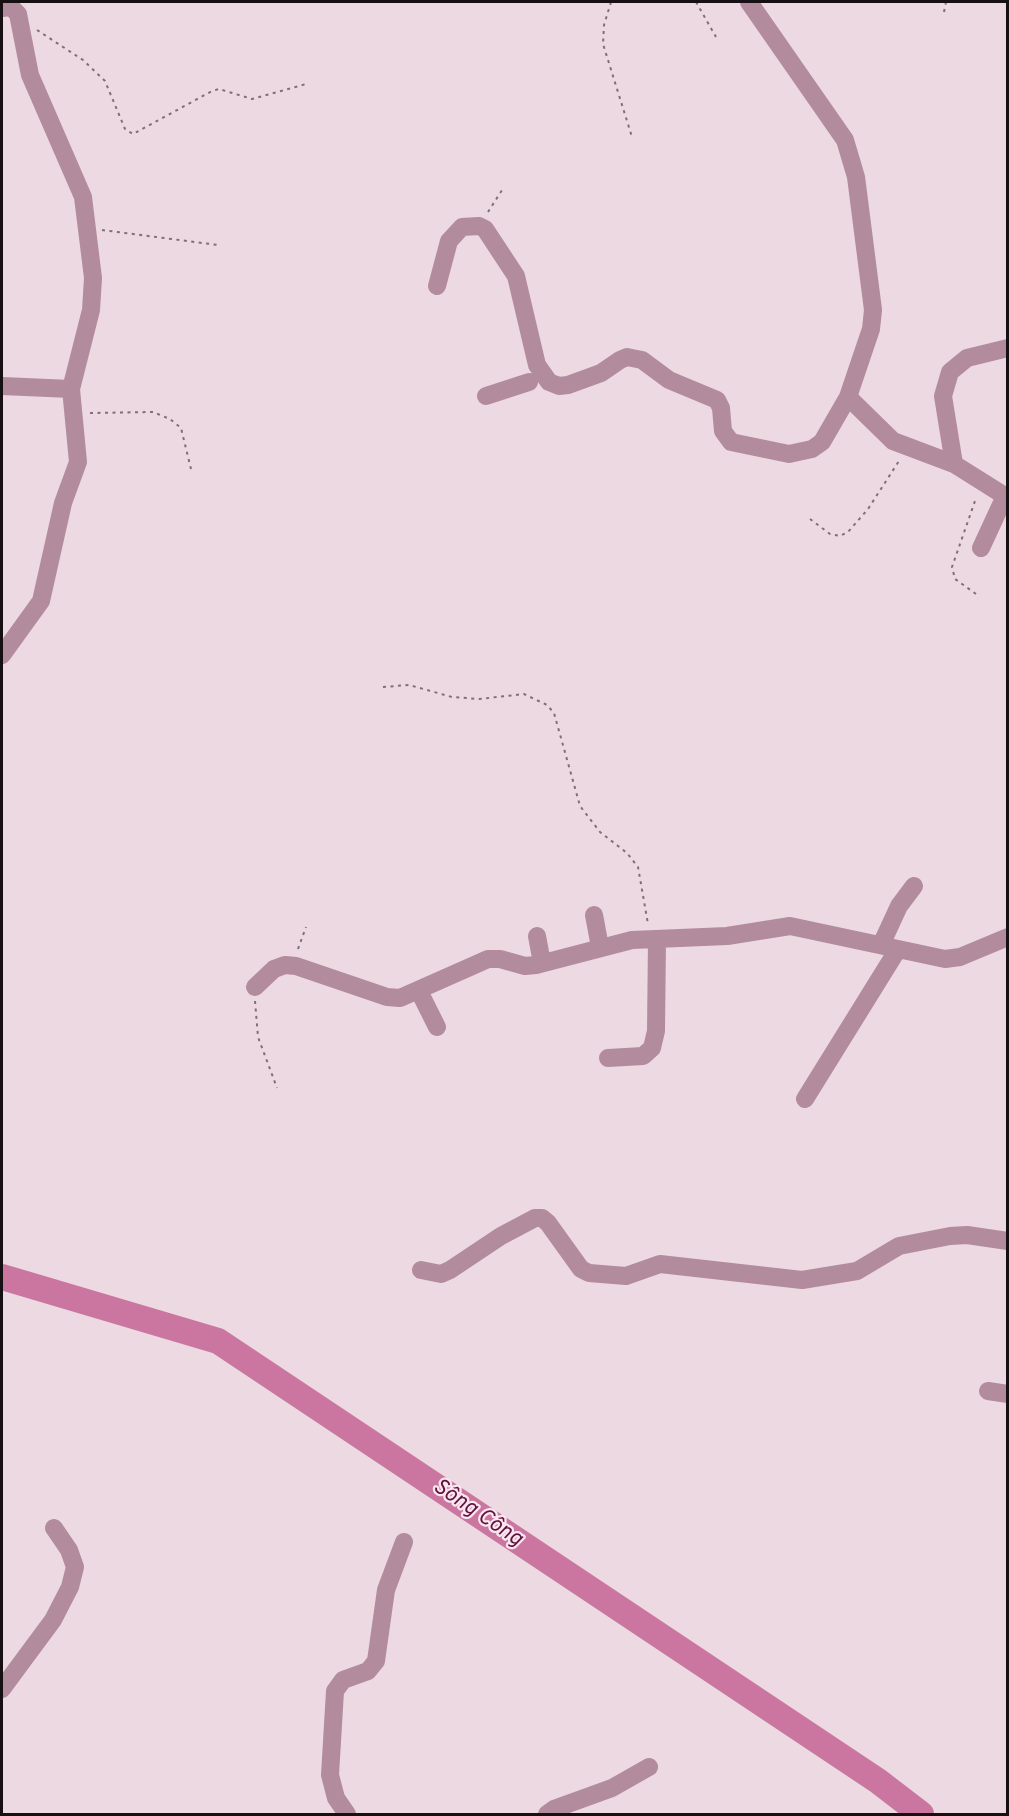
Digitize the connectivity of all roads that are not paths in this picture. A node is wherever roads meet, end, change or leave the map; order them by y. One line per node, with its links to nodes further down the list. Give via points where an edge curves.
1 (749, 2): 9 (street, via 845,140 852,157 873,310 867,346)
2 (2, 8): 7 (street, via 15,10 30,75 78,183 87,228 93,295)
3 (437, 286): 5 (street, via 449,240 462,227 485,229 516,276)
4 (1008, 348): 10 (street, via 967,358 950,372 943,396)
5 (537, 379): 8 (street); 9 (street, via 568,386 627,357 642,360 669,380 717,400 723,431 730,442 789,454 812,449 822,442)
6 (2, 386): 7 (street)
7 (71, 389): 13 (street, via 78,462 61,513 47,585 31,617)
8 (486, 396)
9 (848, 397): 10 (street, via 893,441)
10 (954, 464): 11 (street)
11 (1006, 497): 12 (street)
12 (981, 548)
13 (2, 656)
14 (914, 886): 20 (street, via 899,906)
15 (594, 915): 19 (street)
16 (537, 936): 21 (street)
17 (1008, 938): 20 (street, via 952,958)
18 (653, 939): 19 (street); 20 (street, via 727,936 790,926); 25 (street, via 656,1031 652,1048 643,1056)
19 (600, 947): 21 (street)
20 (890, 947): 26 (street)
21 (542, 963): 23 (street, via 525,966 488,959)
22 (255, 987): 23 (street, via 274,969 292,965 387,997 400,998)
23 (419, 991): 24 (street)
24 (437, 1027)
25 (608, 1058)
26 (805, 1099)
27 (1008, 1240): 28 (street, via 967,1235 899,1246 857,1271 817,1278 786,1280 660,1264 626,1276 581,1269 548,1223 535,1218 450,1270 441,1274)
28 (421, 1270)
29 (988, 1391): 30 (street)
30 (1008, 1394)
31 (54, 1528): 33 (street, via 75,1567 70,1587 53,1620)
32 (404, 1542): 35 (street, via 386,1590 376,1661 368,1671 343,1680 335,1690 330,1775 336,1797)
33 (2, 1689)
34 (649, 1767): 36 (street, via 612,1788)
35 (347, 1815)
36 (547, 1815)

